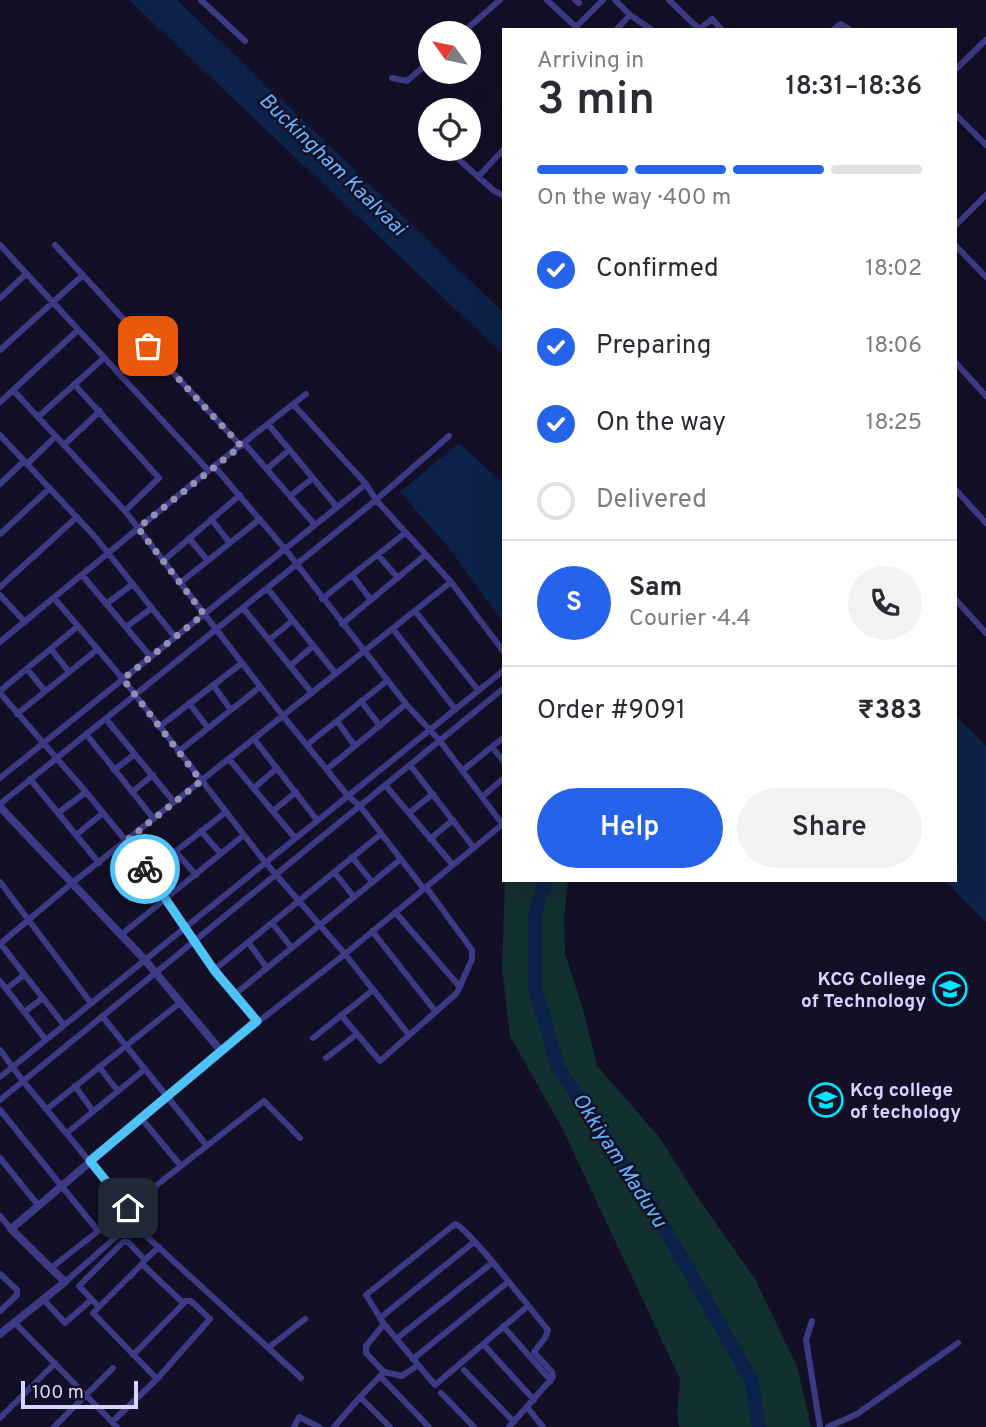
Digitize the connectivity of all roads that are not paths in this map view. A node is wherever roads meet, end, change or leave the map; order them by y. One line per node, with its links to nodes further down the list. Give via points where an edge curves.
1 (201, 0): 14 (street)
2 (500, 0): 8 (street)
3 (547, 0): 4 (street, via 576,27)
4 (603, 0)
5 (615, 0): 7 (street)
6 (669, 0): 11 (street)
7 (630, 15): 9 (street); 10 (street)
8 (476, 21)
9 (619, 28)
10 (649, 28)
11 (698, 28)
12 (700, 28): 13 (street, via 712,19)
13 (720, 28)
14 (245, 40)
15 (986, 40): 16 (street)
16 (957, 68)
17 (418, 71): 18 (street, via 407,81)
18 (392, 78)
19 (957, 117): 20 (street)
20 (986, 145)
21 (502, 151): 23 (street)
22 (460, 161): 23 (street)
23 (478, 177): 24 (street)
24 (502, 195)
25 (986, 195): 26 (street)
26 (957, 224)
27 (55, 245): 31 (street)
28 (0, 246): 30 (street)
29 (957, 247): 32 (street)
30 (26, 274): 33 (street); 34 (street)
31 (83, 275): 34 (street); 51 (street)
32 (986, 276)
33 (0, 298)
34 (52, 302): 35 (street); 36 (street)
35 (78, 330): 37 (street); 40 (street)
36 (0, 350)
37 (104, 358): 39 (street); 55 (street)
38 (957, 364): 42 (street)
39 (74, 384): 45 (street); 46 (street)
40 (13, 390): 43 (street); 46 (street)
41 (306, 394): 44 (street)
42 (986, 396)
43 (0, 402)
44 (293, 404): 47 (street); 59 (street)
45 (100, 411): 52 (street); 66 (street, via 159,478)
46 (38, 417): 49 (street)
47 (268, 424): 51 (street); 53 (street)
48 (0, 435): 54 (street)
49 (56, 436): 52 (street); 54 (street)
50 (449, 436): 64 (street)
51 (242, 444): 55 (street); 56 (street)
52 (64, 445): 66 (street)
53 (289, 450): 56 (street); 57 (street)
54 (26, 463): 58 (street); 60 (street)
55 (211, 468): 62 (street); 72 (street)
56 (267, 470): 63 (street)
57 (313, 478): 63 (street); 65 (street)
58 (0, 484)
59 (366, 484): 64 (street); 65 (street)
60 (50, 488): 67 (street); 73 (street)
61 (957, 491): 70 (street)
62 (240, 495): 68 (street); 69 (street)
63 (290, 496): 71 (street)
64 (376, 500): 74 (street); 83 (street)
65 (337, 507): 71 (street)
66 (125, 511): 72 (street)
67 (77, 517): 78 (street); 90 (street)
68 (211, 519): 75 (street); 76 (street)
69 (260, 519): 76 (street); 77 (street)
70 (986, 523)
71 (315, 525): 77 (street)
72 (138, 528): 78 (street); 81 (street)
73 (0, 534)
74 (405, 534): 79 (street); 80 (street)
75 (189, 538): 81 (street); 82 (street)
76 (230, 543): 82 (street)
77 (285, 549): 83 (street); 101 (street)
78 (108, 553): 84 (street); 89 (street)
79 (377, 555): 85 (street); 86 (street)
80 (425, 555): 86 (street); 87 (street)
81 (163, 561): 88 (street)
82 (208, 561): 88 (street)
83 (296, 565): 91 (street); 94 (street)
84 (82, 575): 93 (street); 97 (street)
85 (352, 575): 94 (street); 95 (street)
86 (398, 578): 95 (street)
87 (451, 582): 100 (street); 118 (street)
88 (180, 583): 101 (street)
89 (133, 584): 97 (street); 98 (street)
90 (0, 587)
91 (267, 588): 99 (street); 103 (street)
92 (0, 595): 104 (street)
93 (54, 598): 104 (street); 106 (street)
94 (322, 599): 105 (street)
95 (371, 600): 105 (street)
96 (957, 601): 107 (street)
97 (106, 604): 108 (street)
98 (152, 608): 108 (street); 112 (street)
99 (243, 608): 109 (street); 113 (street)
100 (415, 611): 110 (street); 131 (street)
101 (204, 614): 109 (street); 112 (street)
102 (986, 620): 107 (street)
103 (292, 621): 113 (street); 115 (street)
104 (25, 622): 114 (street)
105 (342, 624): 119 (street)
106 (78, 626): 116 (street); 117 (street)
107 (979, 626): 111 (street)
108 (126, 627): 120 (street)
109 (216, 629): 121 (street); 136 (street)
110 (393, 629): 119 (street); 140 (street)
111 (986, 634)
112 (175, 637): 120 (street)
113 (268, 640): 122 (street)
114 (0, 642)
115 (313, 646): 122 (street); 126 (street)
116 (51, 649): 123 (street); 124 (street)
117 (98, 649): 124 (street); 127 (street)
118 (502, 649)
119 (364, 652): 126 (street); 128 (street)
120 (150, 656): 127 (street)
121 (242, 663): 129 (street); 130 (street)
122 (290, 666): 135 (street)
123 (27, 669): 133 (street); 134 (street)
124 (69, 672): 133 (street)
125 (502, 672): 131 (street)
126 (336, 674): 135 (street)
127 (123, 679): 136 (street); 154 (street)
128 (388, 680): 137 (street); 139 (street)
129 (213, 685): 138 (street); 141 (street)
130 (260, 687): 141 (street); 143 (street)
131 (478, 690): 140 (street)
132 (502, 690): 153 (street)
133 (46, 691): 142 (street)
134 (0, 692): 142 (street)
135 (312, 693): 143 (street)
136 (134, 696): 144 (street); 147 (street)
137 (361, 701): 145 (street); 146 (street)
138 (189, 703): 147 (street); 148 (street)
139 (406, 704): 146 (street); 149 (street)
140 (455, 709): 149 (street)
141 (231, 710): 148 (street)
142 (17, 714): 154 (street)
143 (283, 716): 151 (street); 155 (street)
144 (106, 719): 150 (street); 159 (street)
145 (337, 721): 155 (street); 156 (street)
146 (380, 726): 156 (street)
147 (159, 727): 158 (street)
148 (208, 729): 158 (street)
149 (429, 729): 153 (street); 179 (street)
150 (86, 734): 160 (street); 166 (street)
151 (254, 739): 161 (street); 164 (street)
152 (502, 739): 157 (street)
153 (440, 741): 163 (street); 167 (street)
154 (43, 744): 160 (street); 169 (street)
155 (307, 744): 165 (street)
156 (355, 746): 165 (street)
157 (492, 747): 162 (street); 167 (street)
158 (178, 752): 172 (street)
159 (135, 754): 166 (street); 168 (street)
160 (55, 757): 170 (street); 175 (street)
161 (229, 759): 172 (street); 174 (street)
162 (502, 760)
163 (410, 765): 173 (street); 178 (street)
164 (277, 768): 174 (street); 177 (street)
165 (327, 769): 179 (street)
166 (114, 770): 176 (street)
167 (462, 771): 180 (street)
168 (153, 775): 176 (street); 181 (street)
169 (0, 778)
170 (30, 779): 182 (street); 186 (street)
171 (502, 780): 180 (street)
172 (201, 781): 181 (street); 185 (street)
173 (385, 785): 183 (street); 188 (street)
174 (254, 788): 184 (street)
175 (86, 792): 186 (street); 187 (street)
176 (132, 792): 189 (street)
177 (296, 792): 184 (street); 190 (street)
178 (433, 794): 188 (street); 191 (street)
179 (348, 796): 183 (street); 190 (street)
180 (482, 797): 192 (street)
181 (174, 802): 189 (street)
182 (0, 806): 215 (street)
183 (360, 806): 195 (street); 211 (street)
184 (273, 811): 198 (street)
185 (226, 812): 194 (street); 197 (street)
186 (58, 813): 196 (street)
187 (103, 813): 196 (street); 200 (street)
188 (409, 813): 199 (street)
189 (154, 819): 200 (street)
190 (317, 820): 198 (street)
191 (453, 820): 199 (street); 201 (street)
192 (502, 823)
193 (502, 825): 201 (street)
194 (201, 831): 202 (street); 203 (street)
195 (381, 834): 204 (street); 205 (street)
196 (76, 835): 207 (street)
197 (244, 835): 203 (street); 206 (street)
198 (296, 838): 206 (street)
199 (430, 839): 208 (street)
200 (126, 841): 207 (street); 210 (street)
201 (474, 848): 208 (street)
202 (175, 851): 210 (street); 212 (street)
203 (221, 855): 212 (street)
204 (352, 857): 209 (street); 214 (street)
205 (401, 859): 214 (street); 216 (street)
206 (265, 862): 211 (street); 226 (street)
207 (99, 863): 215 (street)
208 (453, 865): 216 (street)
209 (334, 872): 219 (street); 221 (street)
210 (148, 873): 220 (street)
211 (276, 874): 221 (street); 229 (street)
212 (195, 875): 220 (street)
213 (0, 882): 217 (street)
214 (372, 882): 219 (street)
215 (71, 884): 223 (street); 228 (street)
216 (425, 888): 222 (street); 240 (street, via 472,950)
217 (8, 891): 218 (street); 223 (street)
218 (0, 897)
219 (354, 897): 225 (street)
220 (166, 899): 226 (street); 228 (street)
221 (299, 901): 224 (street); 225 (street)
222 (395, 912): 227 (street); 240 (street)
223 (29, 918): 231 (street); 246 (street)
224 (272, 923): 230 (street); 232 (street)
225 (320, 925): 232 (street); 233 (street)
226 (186, 927): 229 (street); 234 (street)
227 (372, 931): 233 (street); 248 (street)
228 (121, 934): 234 (street)
229 (194, 941): 236 (street); 237 (street)
230 (248, 942): 235 (street); 236 (street)
231 (0, 944): 238 (street)
232 (292, 948): 235 (street)
233 (345, 954): 242 (street); 251 (street)
234 (145, 960): 237 (street); 246 (street)
235 (267, 968): 243 (street)
236 (214, 970): 243 (street)
237 (157, 972): 245 (street); 249 (street)
238 (24, 975): 241 (street); 244 (street)
239 (0, 981): 241 (street)
240 (460, 987): 248 (street)
241 (6, 989): 247 (street)
242 (373, 990): 250 (street); 254 (street)
243 (234, 995): 251 (street)
244 (43, 998): 247 (street); 252 (street)
245 (181, 1002): 257 (street); 259 (street)
246 (91, 1003): 252 (street)
247 (24, 1012): 256 (street)
248 (436, 1012): 254 (street)
249 (102, 1016): 257 (street); 265 (street)
250 (341, 1016): 253 (street); 255 (street)
251 (257, 1021): 259 (street)
252 (64, 1025): 256 (street)
253 (357, 1034): 254 (street, via 380,1061); 260 (street)
254 (409, 1035)
255 (313, 1038)
256 (46, 1040): 261 (street)
257 (125, 1046): 262 (street); 263 (street)
258 (0, 1050): 261 (street)
259 (221, 1051): 268 (street)
260 (326, 1058)
261 (12, 1067): 264 (street); 265 (street)
262 (99, 1067): 266 (street); 267 (street)
263 (145, 1069): 267 (street); 268 (street)
264 (0, 1077)
265 (23, 1081): 269 (street); 270 (street)
266 (75, 1086): 270 (street); 272 (street)
267 (118, 1091): 272 (street)
268 (166, 1097): 273 (street); 276 (street)
269 (0, 1100)
270 (47, 1109): 274 (street)
271 (0, 1110): 280 (street)
272 (93, 1111): 274 (street)
273 (141, 1118): 278 (street); 279 (street)
274 (67, 1133): 278 (street)
275 (300, 1138): 276 (street, via 264,1101)
276 (207, 1146): 279 (street)
277 (0, 1158): 281 (street)
278 (90, 1161): 280 (street); 282 (street)
279 (181, 1166): 282 (street)
280 (62, 1186): 281 (street); 285 (street)
281 (38, 1205): 284 (street)
282 (128, 1208): 285 (street)
283 (0, 1216): 284 (street)
284 (11, 1229): 290 (street)
285 (98, 1231): 290 (street)
286 (474, 1242): 289 (street); 301 (street); 301 (street, via 455,1224 366,1295)
287 (159, 1247): 288 (street); 292 (street, via 134,1229 124,1230); 309 (street)
288 (144, 1262): 295 (street, via 123,1242 79,1286); 296 (street); 297 (street)
289 (492, 1263): 293 (street); 306 (street)
290 (51, 1268): 292 (street)
291 (0, 1274): 299 (street, via 18,1290)
292 (65, 1282): 294 (street)
293 (508, 1282): 298 (street); 311 (street)
294 (43, 1299): 295 (street, via 65,1323); 303 (street)
295 (91, 1300): 297 (street)
296 (186, 1301): 310 (street); 317 (street, via 208,1316 209,1323)
297 (98, 1306): 310 (street, via 93,1313)
298 (528, 1306): 304 (street); 318 (street, via 548,1330 534,1352 552,1372)
299 (0, 1311)
300 (305, 1319): 309 (street)
301 (382, 1321): 306 (street); 315 (street, via 366,1353)
302 (812, 1321): 335 (street, via 806,1339)
303 (14, 1322): 305 (street); 312 (street)
304 (503, 1326): 308 (street); 318 (street)
305 (0, 1333)
306 (396, 1339): 311 (street)
307 (958, 1343): 336 (street, via 857,1414)
308 (483, 1344): 311 (street, via 435,1385); 322 (street)
309 (268, 1348): 316 (street)
310 (133, 1355): 317 (street)
311 (416, 1362): 315 (street, via 402,1376)
312 (55, 1363): 320 (street); 324 (street)
313 (113, 1367): 320 (street)
314 (464, 1370): 326 (street)
315 (382, 1374): 321 (street); 332 (street)
316 (301, 1378)
317 (156, 1379): 325 (street)
318 (551, 1381): 322 (street)
319 (441, 1393): 333 (street)
320 (86, 1395): 325 (street); 328 (street)
321 (360, 1397): 327 (street); 331 (street)
322 (534, 1400): 323 (street)
323 (527, 1407): 326 (street); 334 (street)
324 (0, 1418)
325 (114, 1424)
326 (512, 1424)
327 (386, 1425)
328 (54, 1427)
329 (294, 1427): 330 (street, via 299,1417)
330 (319, 1427)
331 (334, 1427)
332 (429, 1427)
333 (474, 1427)
334 (543, 1427)
335 (820, 1427)
336 (828, 1427)

